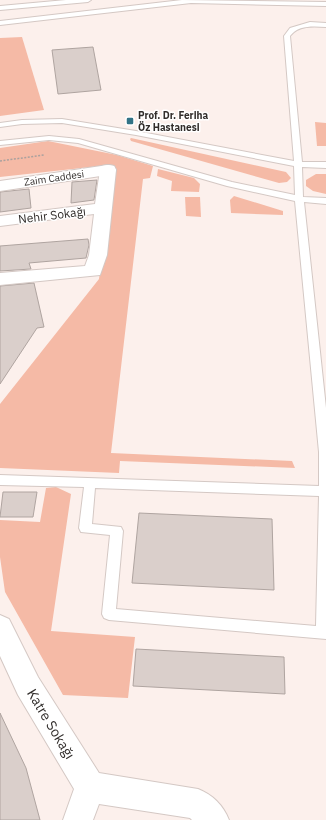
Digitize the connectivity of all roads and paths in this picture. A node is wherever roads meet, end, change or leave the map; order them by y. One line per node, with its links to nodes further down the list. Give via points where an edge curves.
1 (88, 0): 3 (lane)
2 (326, 4): 4 (lane, via 191,1)
3 (0, 8)
4 (0, 23)
5 (326, 25): 8 (lane, via 310,24 292,29 287,36)
6 (0, 125): 8 (lane, via 62,121 136,132)
7 (0, 143): 11 (lane, via 49,138 79,141 230,184)
8 (298, 164): 9 (lane); 11 (lane)
9 (326, 165)
10 (0, 186): 13 (street, Zaim Caddesi, via 108,170)
11 (299, 199): 12 (lane); 16 (lane)
12 (326, 201)
13 (103, 208): 14 (street, Nehir Sokağı); 15 (street, via 98,255 92,271)
14 (0, 221)
15 (0, 279)
16 (325, 452): 19 (lane)
17 (0, 480): 18 (lane)
18 (90, 483): 19 (lane); 21 (lane, via 85,528 117,531 109,614)
19 (323, 491): 21 (lane)
20 (0, 627): 22 (street, Katre Sokağı, via 28,686)
21 (324, 632)
22 (90, 787): 23 (street); 24 (street, via 198,804)
23 (78, 820)
24 (214, 820)

